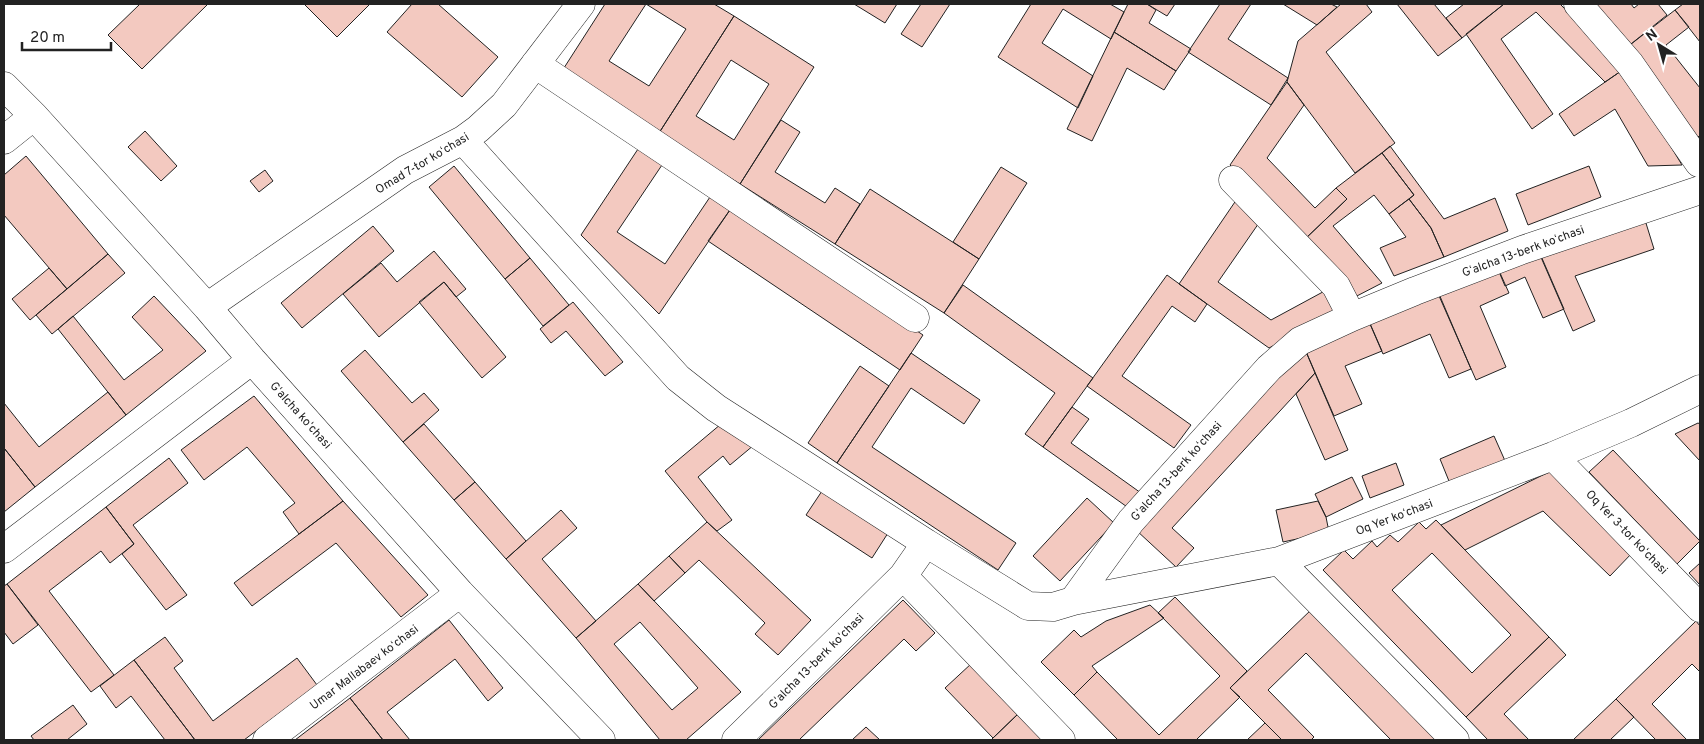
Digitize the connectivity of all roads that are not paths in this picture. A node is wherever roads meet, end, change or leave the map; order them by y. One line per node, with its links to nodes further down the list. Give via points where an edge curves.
1 (581, 4): 3 (street, Omad 7-tor koʻchasi)
2 (1578, 4): 8 (street, via 1630,64)
3 (535, 64): 7 (street, Omad 7-tor koʻchasi, via 504,105); 13 (street)
4 (4, 86): 5 (street, Gʻalcha koʻchasi)
5 (34, 116): 6 (street); 11 (street, Gʻalcha koʻchasi)
6 (4, 140)
7 (463, 140): 11 (street, Omad 7-tor koʻchasi, via 405,170); 17 (street, via 678,378 716,408)
8 (1700, 164)
9 (1233, 180): 12 (street, via 1336,286)
10 (1700, 190): 12 (street, Gʻalcha 13-berk koʻchasi, via 1522,250)
11 (207, 307): 14 (street, Gʻalcha koʻchasi)
12 (1352, 317): 22 (street, Gʻalcha 13-berk koʻchasi, via 1300,341 1269,368 1131,521)
13 (915, 318)
14 (252, 360): 18 (street); 21 (street, Gʻalcha koʻchasi)
15 (1700, 389): 16 (street, Oq Yer koʻchasi)
16 (1553, 456): 19 (street, Oq Yer koʻchasi); 23 (street, Oq Yer 3-tor koʻchasi)
17 (926, 542): 20 (street, Gʻalcha 13-berk koʻchasi); 22 (street, via 1028,606 1053,607)
18 (4, 549)
19 (1279, 561): 22 (street, Oq Yer koʻchasi); 28 (street)
20 (903, 576): 26 (street, Gʻalcha 13-berk koʻchasi); 27 (street)
21 (460, 593): 24 (street, Umar Mallabaev koʻchasi); 25 (street, Gʻalcha koʻchasi)
22 (1073, 601)
23 (1700, 608)
24 (267, 740)
25 (601, 740)
26 (736, 740)
27 (1061, 740)
28 (1455, 740)

